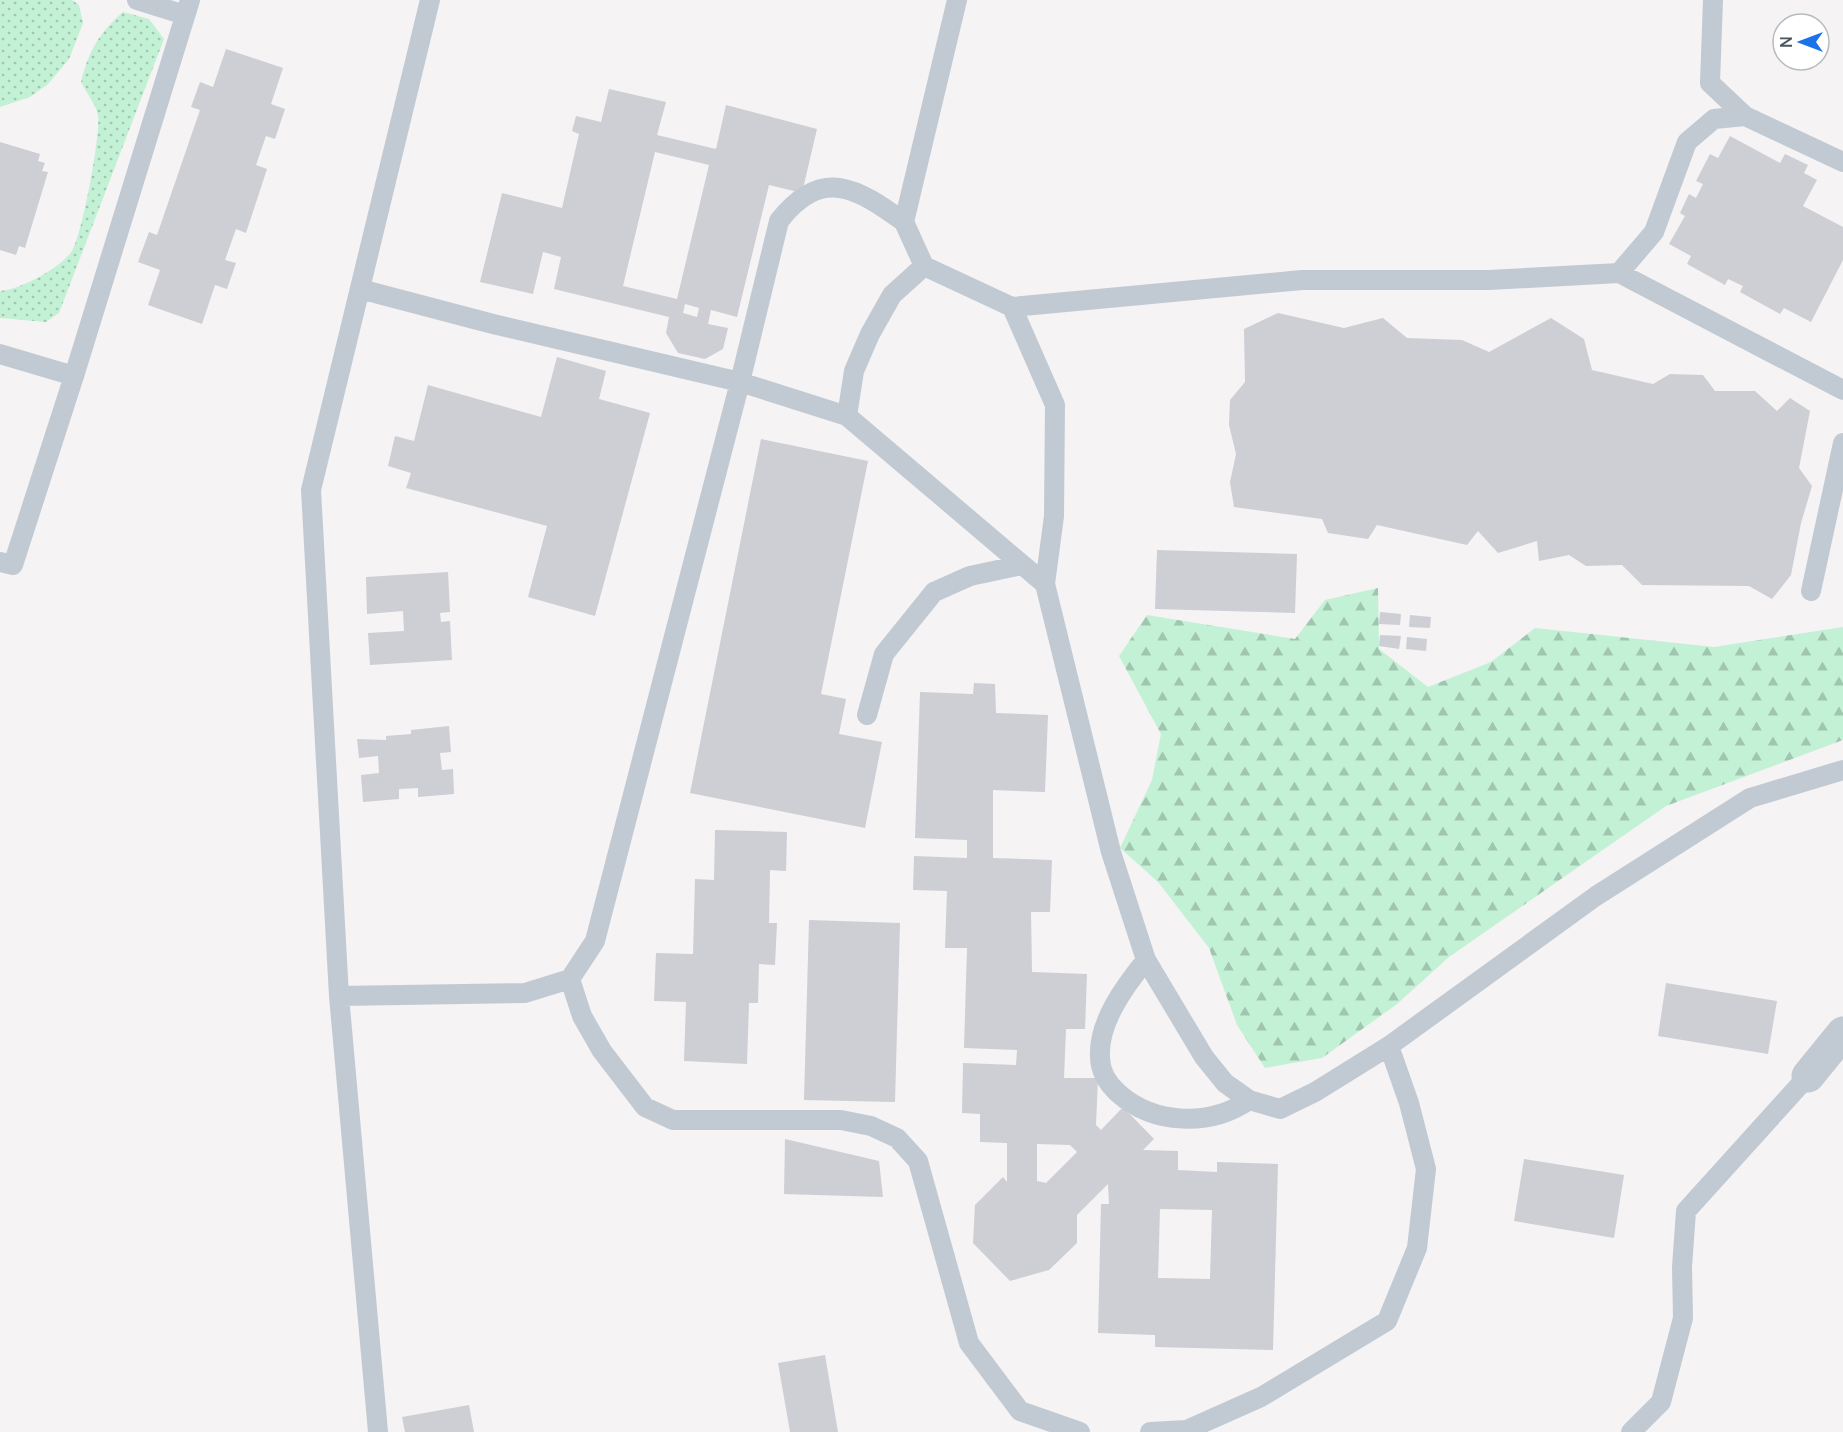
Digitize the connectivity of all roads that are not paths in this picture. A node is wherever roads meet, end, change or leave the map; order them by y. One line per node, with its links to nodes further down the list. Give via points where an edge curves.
1 (137, 0): 5 (lane)
2 (430, 0): 11 (lane)
3 (957, 0): 8 (lane)
4 (1713, 0): 6 (lane, via 1710,83)
5 (188, 8): 14 (lane)
6 (1745, 116): 7 (lane); 10 (lane, via 1714,119 1687,142 1654,232)
7 (1843, 162)
8 (904, 222): 9 (lane); 15 (lane, via 872,199 832,186 794,202 778,221)
9 (924, 266): 12 (lane); 17 (lane, via 892,296 870,334 854,371)
10 (1619, 273): 12 (lane, via 1489,280 1302,280); 16 (lane)
11 (360, 289): 15 (lane); 27 (lane, via 312,490)
12 (1012, 307): 21 (lane, via 1055,405 1054,516)
13 (0, 354): 14 (lane)
14 (74, 376): 19 (lane, via 13,565)
15 (740, 382): 17 (lane); 26 (lane, via 595,941)
16 (1843, 390)
17 (848, 416): 20 (lane)
18 (1843, 443): 22 (lane)
19 (0, 562)
20 (1022, 565): 21 (lane); 23 (lane, via 970,576 933,592 884,654)
21 (1045, 585): 25 (lane, via 1111,852)
22 (1811, 591)
23 (867, 715)
24 (1843, 770): 29 (lane, via 1750,798 1596,896)
25 (1146, 960): 31 (lane, via 1204,1057 1225,1083); 31 (lane, via 1112,1010 1103,1033 1103,1075 1130,1104 1167,1119 1232,1112)
26 (570, 979): 27 (lane, via 525,993); 33 (lane, via 582,1016 602,1051 645,1107 673,1120 841,1120 871,1126 897,1138 918,1161 969,1343 1020,1411)
27 (339, 996): 32 (lane)
28 (1843, 1033): 30 (street)
29 (1389, 1046): 31 (lane, via 1280,1109); 34 (lane, via 1426,1169 1417,1248 1387,1321 1261,1397 1187,1430)
30 (1808, 1076): 35 (lane, via 1686,1211 1683,1318 1661,1402)
31 (1249, 1100)
32 (378, 1432)
33 (1080, 1432)
34 (1150, 1432)
35 (1631, 1432)

